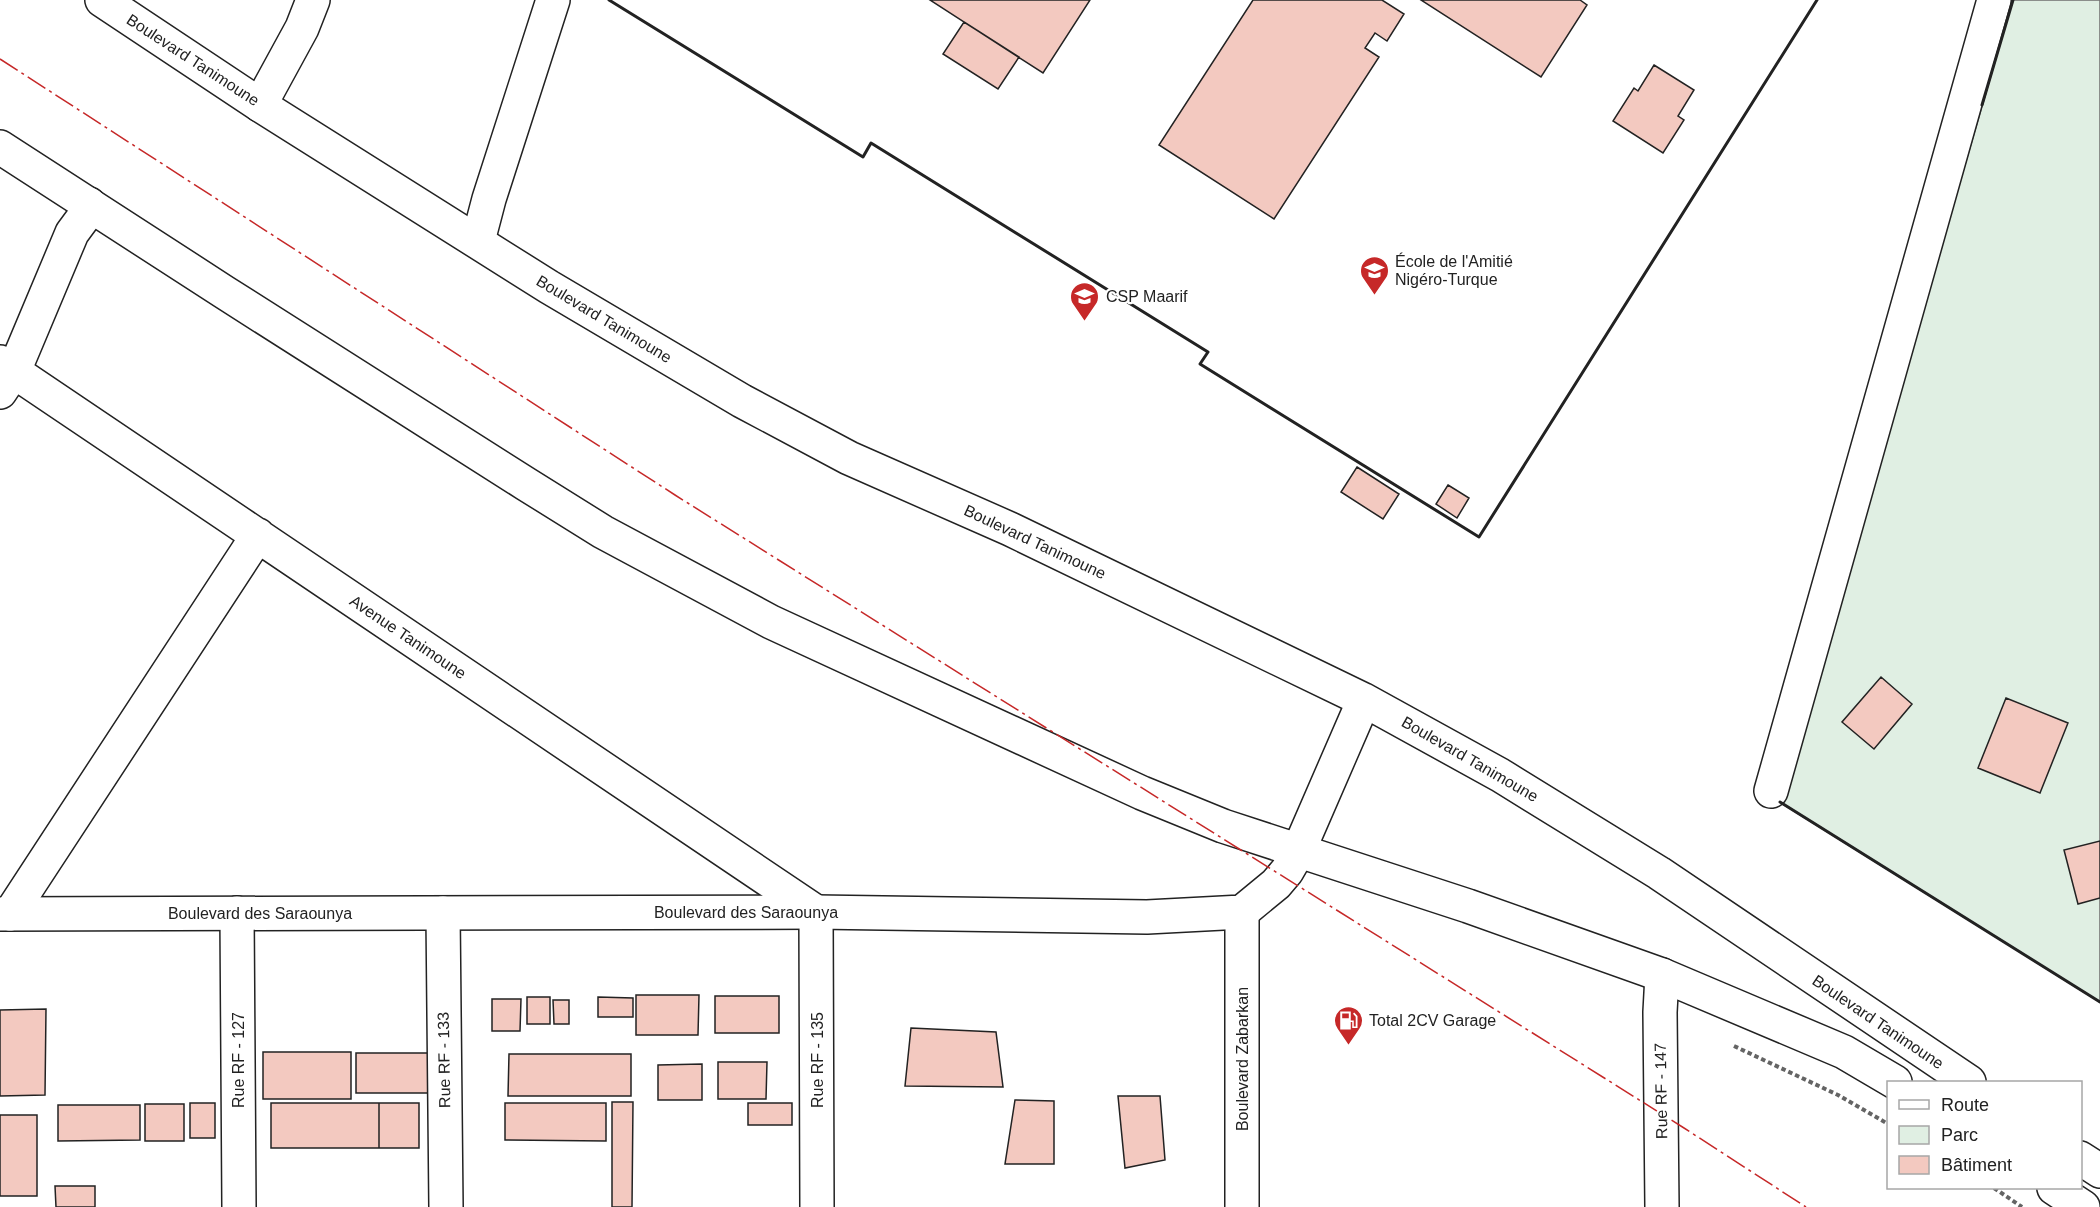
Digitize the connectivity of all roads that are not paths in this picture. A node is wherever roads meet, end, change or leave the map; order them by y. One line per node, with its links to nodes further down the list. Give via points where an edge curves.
1 (102, 0): 5 (main road, Boulevard Tanimoune)
2 (313, 0): 5 (main road)
3 (553, 0): 8 (main road)
4 (1995, 0): 12 (main road)
5 (260, 105): 8 (main road, Boulevard Tanimoune)
6 (0, 147): 7 (main road)
7 (89, 204): 9 (main road); 13 (main road, via 593,526 771,622 1142,793)
8 (478, 241): 11 (main road, Boulevard Tanimoune, via 662,355 849,458 1010,529)
9 (5, 375): 10 (main road, Avenue Tanimoune)
10 (258, 536): 14 (main road, Avenue Tanimoune); 17 (main road)
11 (1364, 699): 13 (main road); 21 (main road, Boulevard Tanimoune, via 1500,775 1659,873)
12 (1771, 791)
13 (1298, 852): 15 (main road, via 1276,885); 19 (main road, via 1468,906)
14 (816, 912): 15 (main road, Boulevard des Saraounya, via 1147,917); 16 (main road, Boulevard des Saraounya); 28 (main road, Rue RF - 135)
15 (1242, 912): 29 (main road, Boulevard Zabarkan)
16 (443, 913): 18 (main road, Boulevard des Saraounya); 27 (main road, Rue RF - 133)
17 (5, 914): 18 (main road, Boulevard des Saraounya)
18 (237, 914): 26 (main road, Rue RF - 127)
19 (1662, 975): 20 (main road, via 1844,1052); 30 (main road, Rue RF - 147)
20 (1892, 1081)
21 (1966, 1081)
22 (2082, 1159): 23 (main road)
23 (2100, 1171)
24 (2046, 1189): 31 (main road)
25 (2056, 1189): 32 (main road)
26 (238, 1207)
27 (446, 1207)
28 (818, 1207)
29 (1242, 1207)
30 (1662, 1207)
31 (2046, 1207)
32 (2084, 1207)

